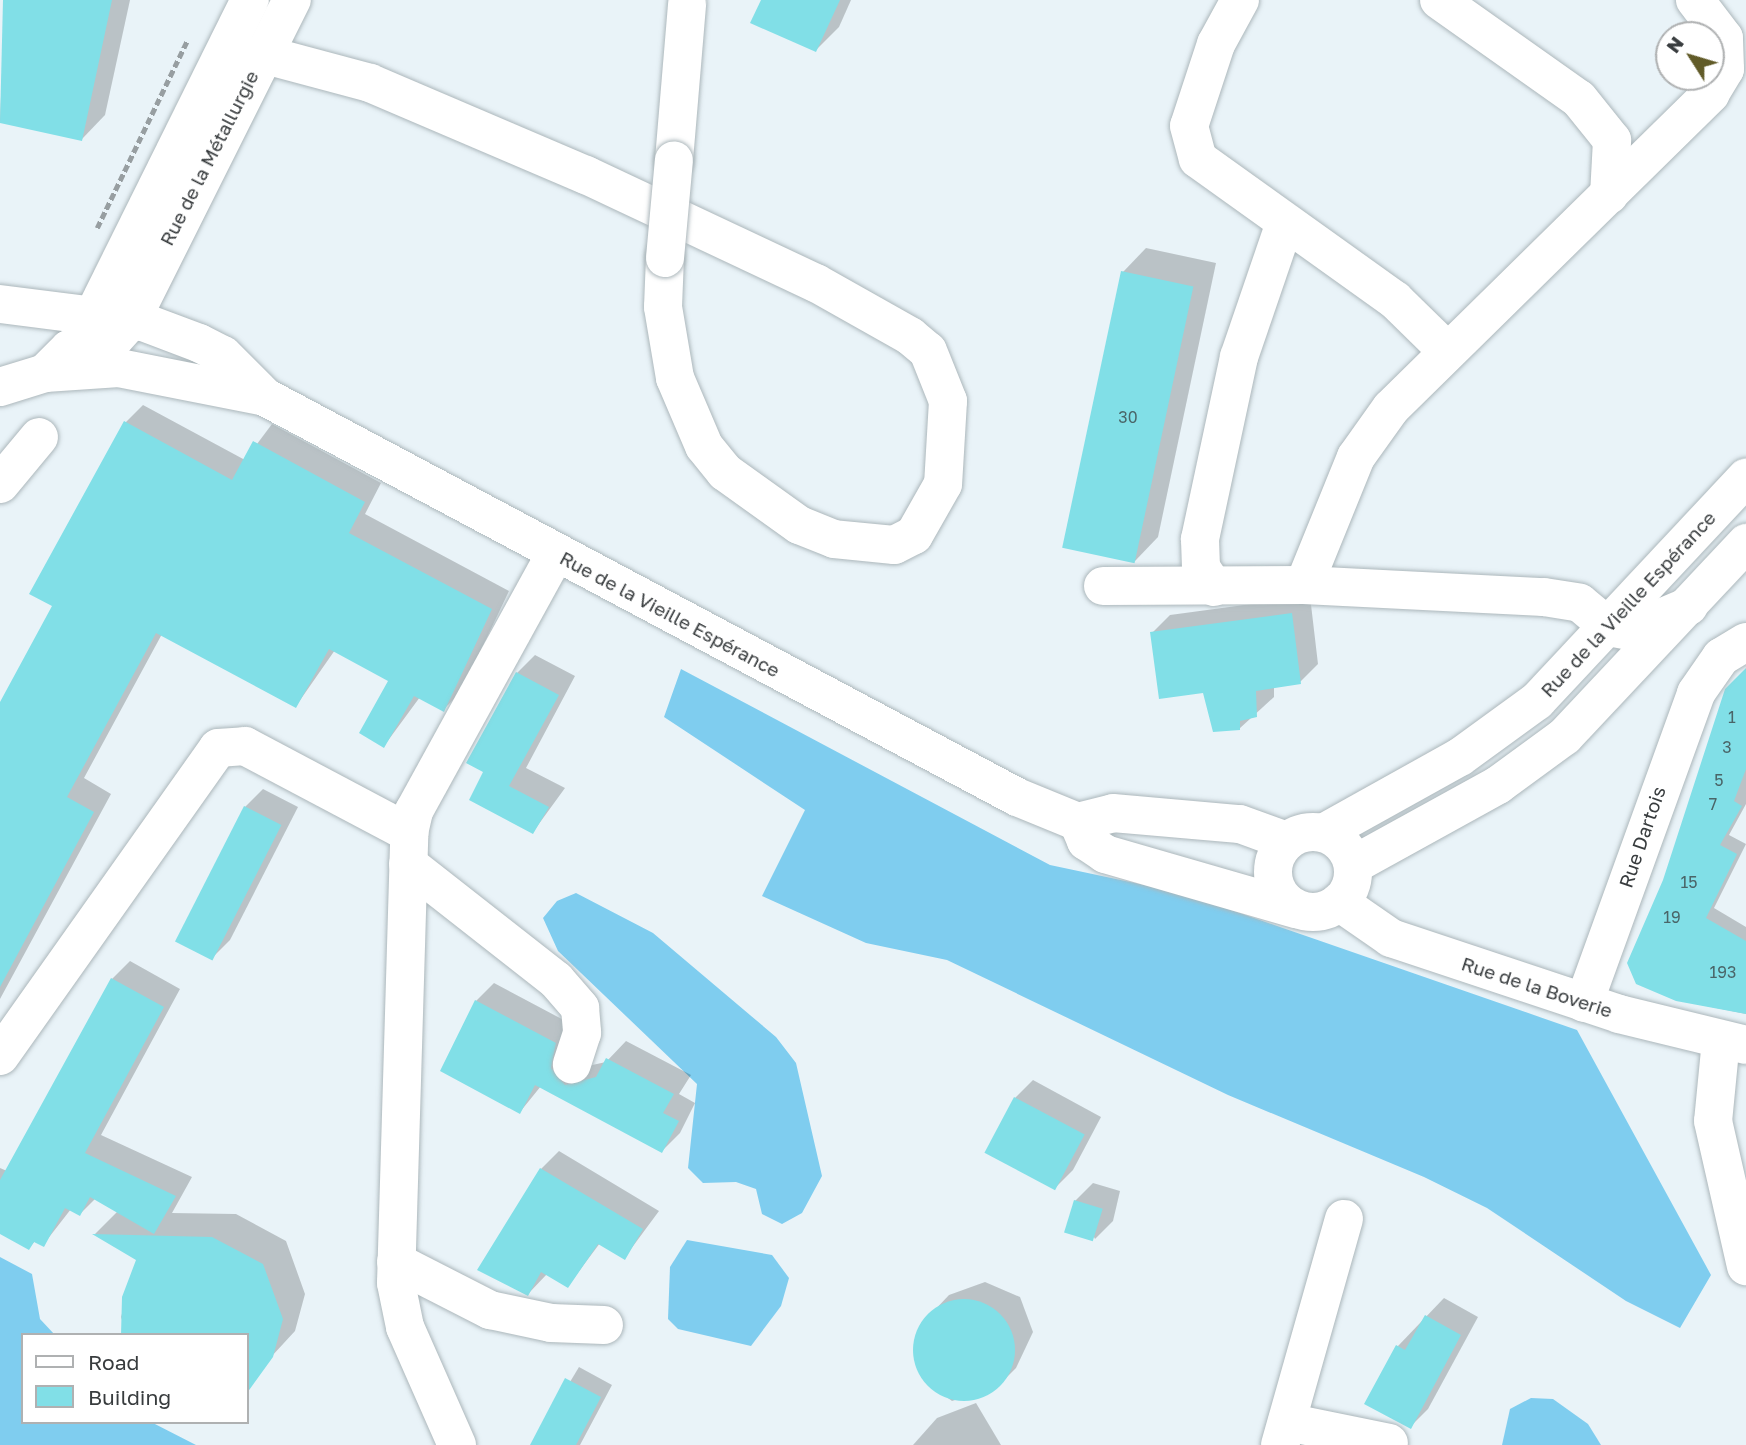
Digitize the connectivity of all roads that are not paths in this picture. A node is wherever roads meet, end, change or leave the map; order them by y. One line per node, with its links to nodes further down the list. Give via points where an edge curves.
1 (250, 0): 12 (street, Rue de la Métallurgie)
2 (292, 0): 7 (street, Rue de la Métallurgie)
3 (1240, 0): 9 (street, via 1216,44 1189,126 1198,159)
4 (1439, 0): 8 (street, via 1579,99 1612,140)
5 (1695, 0): 8 (street, via 1724,38 1725,69 1690,118)
6 (687, 4): 7 (street, bridge, via 674,160 665,258 663,307 675,379 704,446 725,472 790,520 834,539 894,545 914,535 943,484 948,401 928,351 886,317 711,231 370,83)
7 (262, 54): 14 (street, Rue de la Métallurgie)
8 (1609, 195): 15 (street)
9 (1285, 223): 15 (street, via 1395,300); 26 (street, via 1239,357 1200,539 1201,568)
10 (0, 304): 11 (street, Rue de la Vieille Espérance)
11 (42, 313): 12 (street, Rue de la Vieille Espérance); 13 (street)
12 (94, 314): 14 (street, Rue de la Vieille Espérance)
13 (0, 318)
14 (132, 320): 16 (street, via 116,338 69,349); 18 (street, Rue de la Vieille Espérance, via 223,355)
15 (1447, 351): 24 (street, via 1391,408 1356,457)
16 (45, 373): 17 (street); 18 (street, Rue de la Vieille Espérance, via 119,368)
17 (0, 387)
18 (265, 397): 23 (street, Rue de la Vieille Espérance)
19 (39, 437): 21 (street)
20 (1746, 478): 28 (street, Rue de la Vieille Espérance)
21 (0, 484)
22 (1746, 543): 27 (street)
23 (556, 553): 31 (street, Rue de la Vieille Espérance, via 975,779); 34 (street, via 414,811)
24 (1304, 585): 26 (street); 28 (street, via 1562,598 1580,603)
25 (1103, 586): 26 (street)
26 (1214, 587)
27 (1689, 606): 28 (street, via 1644,629); 30 (street)
28 (1609, 627): 30 (street, via 1614,657); 32 (street, Rue de la Vieille Espérance, via 1505,727)
29 (1746, 642): 38 (street, Rue Dartois, via 1706,674 1675,744)
30 (1605, 699): 35 (street, via 1521,770)
31 (1078, 822): 33 (street, via 1113,813 1240,824); 37 (street, via 1086,841 1105,854)
32 (1325, 832): 33 (street); 35 (street, via 1346,848)
33 (1287, 841): 37 (street, via 1278,851 1273,877)
34 (408, 848): 40 (street, via 245,746 218,748); 41 (street, via 556,980 580,1008 582,1033); 43 (street)
35 (1353, 865): 36 (street, via 1351,886)
36 (1339, 902): 37 (street, via 1322,911); 38 (street, Rue de la Boverie, via 1391,938)
37 (1296, 909)
38 (1584, 1003): 39 (street, Rue de la Boverie)
39 (1734, 1043): 44 (street, via 1713,1121)
40 (0, 1056)
41 (572, 1064)
42 (1343, 1219): 46 (street)
43 (396, 1262): 45 (street, via 490,1310 551,1323); 48 (street, via 405,1327)
44 (1746, 1266)
45 (604, 1325)
46 (1284, 1434): 47 (street)
47 (1389, 1443)
48 (457, 1445)

